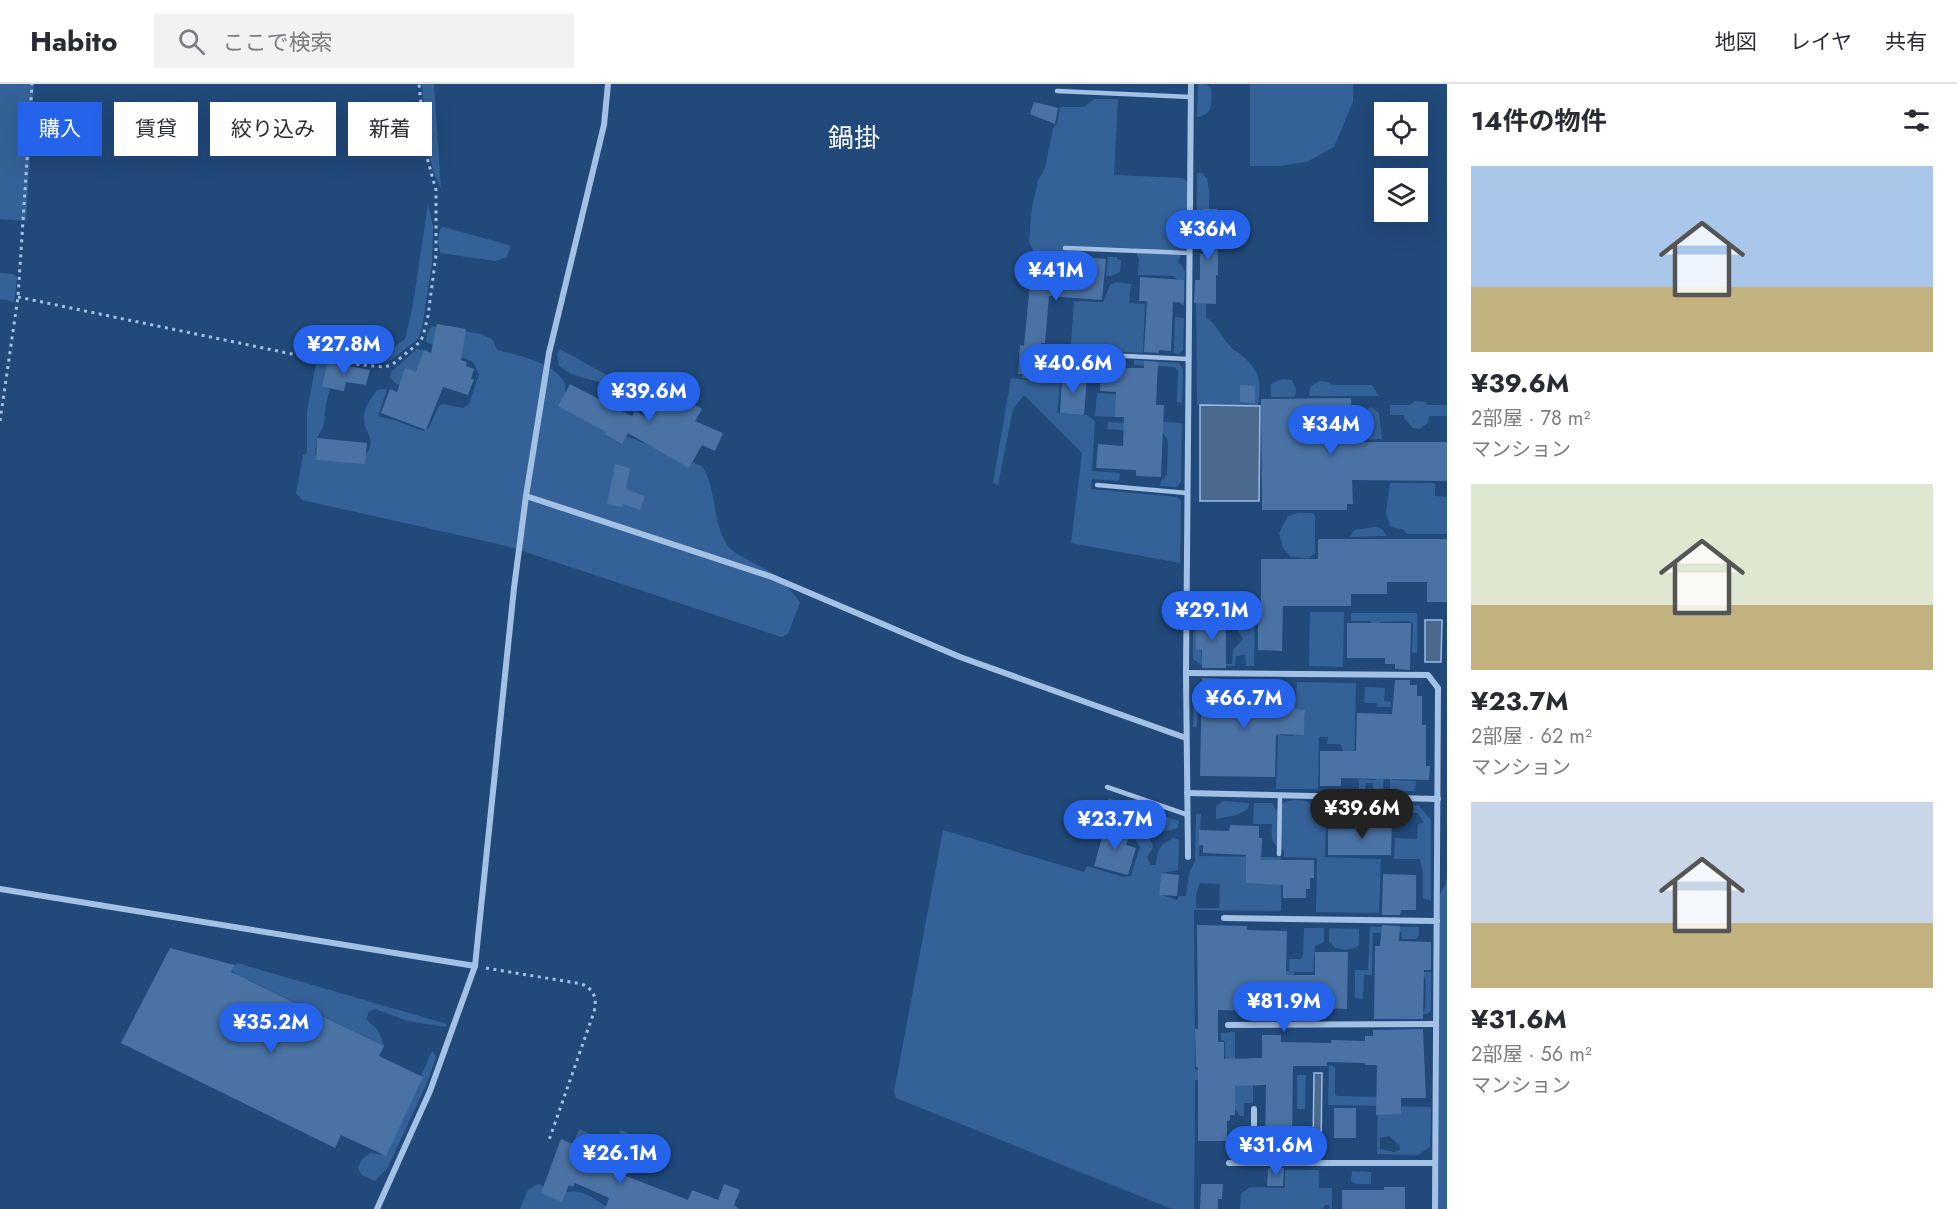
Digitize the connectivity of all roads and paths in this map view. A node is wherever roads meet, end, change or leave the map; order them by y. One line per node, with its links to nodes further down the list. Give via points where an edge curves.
1 (32, 84): 9 (path)
2 (418, 84): 9 (path, via 426,154 436,190 436,255 423,336 393,364 374,366 292,354)
3 (608, 84): 15 (street, via 604,125 549,353)
4 (1191, 84): 6 (street)
5 (1057, 91): 6 (lane)
6 (1191, 97): 8 (street)
7 (1065, 248): 8 (lane)
8 (1190, 253): 11 (street)
9 (18, 297): 12 (path)
10 (1063, 353): 11 (lane)
11 (1188, 359): 14 (street)
12 (0, 422)
13 (1097, 485): 14 (lane)
14 (1187, 493): 16 (street)
15 (526, 496): 17 (street, via 772,577 960,657); 30 (street)
16 (1186, 673): 17 (street); 21 (street, via 1428,675 1438,688)
17 (1186, 738): 19 (street)
18 (1107, 787): 22 (lane)
19 (1187, 793): 20 (street); 22 (street)
20 (1280, 795): 21 (street); 25 (lane)
21 (1438, 800): 23 (street)
22 (1188, 815): 26 (street)
23 (1438, 820): 24 (street); 29 (street)
24 (1447, 820)
25 (1279, 854)
26 (1188, 857)
27 (0, 889): 30 (street)
28 (1224, 918): 29 (street)
29 (1437, 921): 31 (street)
30 (475, 966): 34 (path, via 582,984 594,993 594,1012); 38 (street, via 430,1091)
31 (1436, 1024): 32 (street); 37 (street)
32 (1228, 1025)
33 (1254, 1109): 36 (street)
34 (548, 1143)
35 (1229, 1163): 36 (street)
36 (1254, 1163): 37 (street)
37 (1436, 1163): 39 (street)
38 (377, 1209)
39 (1435, 1209)

